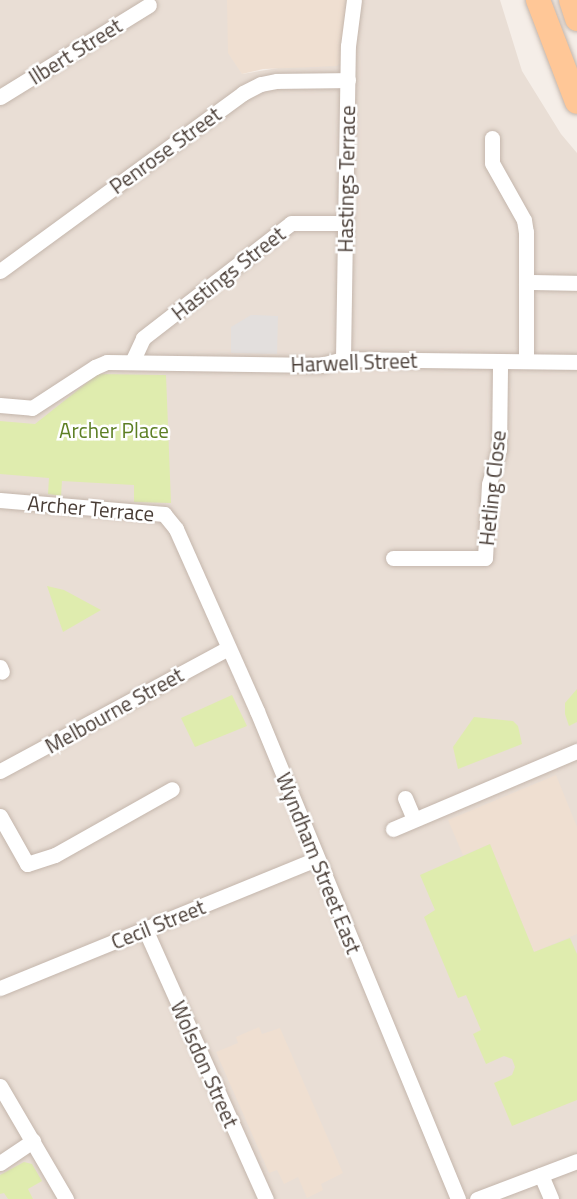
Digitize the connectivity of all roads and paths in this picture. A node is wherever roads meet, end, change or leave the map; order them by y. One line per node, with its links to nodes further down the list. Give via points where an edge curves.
1 (354, 0): 6 (street, Hastings Terrace)
2 (538, 0): 8 (main road)
3 (571, 0): 5 (main road)
4 (149, 5): 7 (street, Ilbert Street)
5 (577, 19)
6 (348, 80): 10 (street, Hastings Terrace); 11 (street, Penrose Street, via 277,81 243,93)
7 (0, 97)
8 (577, 102)
9 (492, 138): 12 (street, via 492,163 524,220)
10 (344, 223): 14 (street, Hastings Terrace); 16 (street, Hastings Street, via 291,223 143,338)
11 (0, 271)
12 (526, 282): 13 (street); 15 (street)
13 (577, 283)
14 (343, 359): 16 (street, Harwell Street, via 321,365); 17 (street, Harwell Street)
15 (526, 361): 17 (street, Harwell Street); 18 (street, Harwell Street)
16 (132, 362): 19 (street, Harwell Street, via 107,362 95,367 32,408)
17 (500, 362): 22 (street, Hetling Close, via 499,450 489,484 485,558)
18 (577, 362)
19 (0, 405)
20 (0, 500): 21 (street, Archer Terrace, via 164,514)
21 (176, 529): 23 (street, Wyndham Street East)
22 (393, 558)
23 (228, 648): 25 (street, Melbourne Street); 31 (street, Wyndham Street East)
24 (577, 751): 29 (street)
25 (0, 771)
26 (172, 789): 28 (street, via 55,855 27,864)
27 (405, 798): 29 (street)
28 (0, 816)
29 (414, 819): 30 (street)
30 (393, 829)
31 (316, 859): 32 (street, Cecil Street); 41 (street, Wyndham Street East)
32 (145, 929): 33 (street, Cecil Street); 40 (street, Wolsdon Street)
33 (0, 987)
34 (0, 1086): 35 (street)
35 (33, 1141): 37 (street); 39 (street)
36 (577, 1161): 38 (street)
37 (0, 1163)
38 (541, 1175): 42 (street); 43 (street)
39 (66, 1199)
40 (266, 1199)
41 (458, 1199)
42 (477, 1199)
43 (550, 1199)

